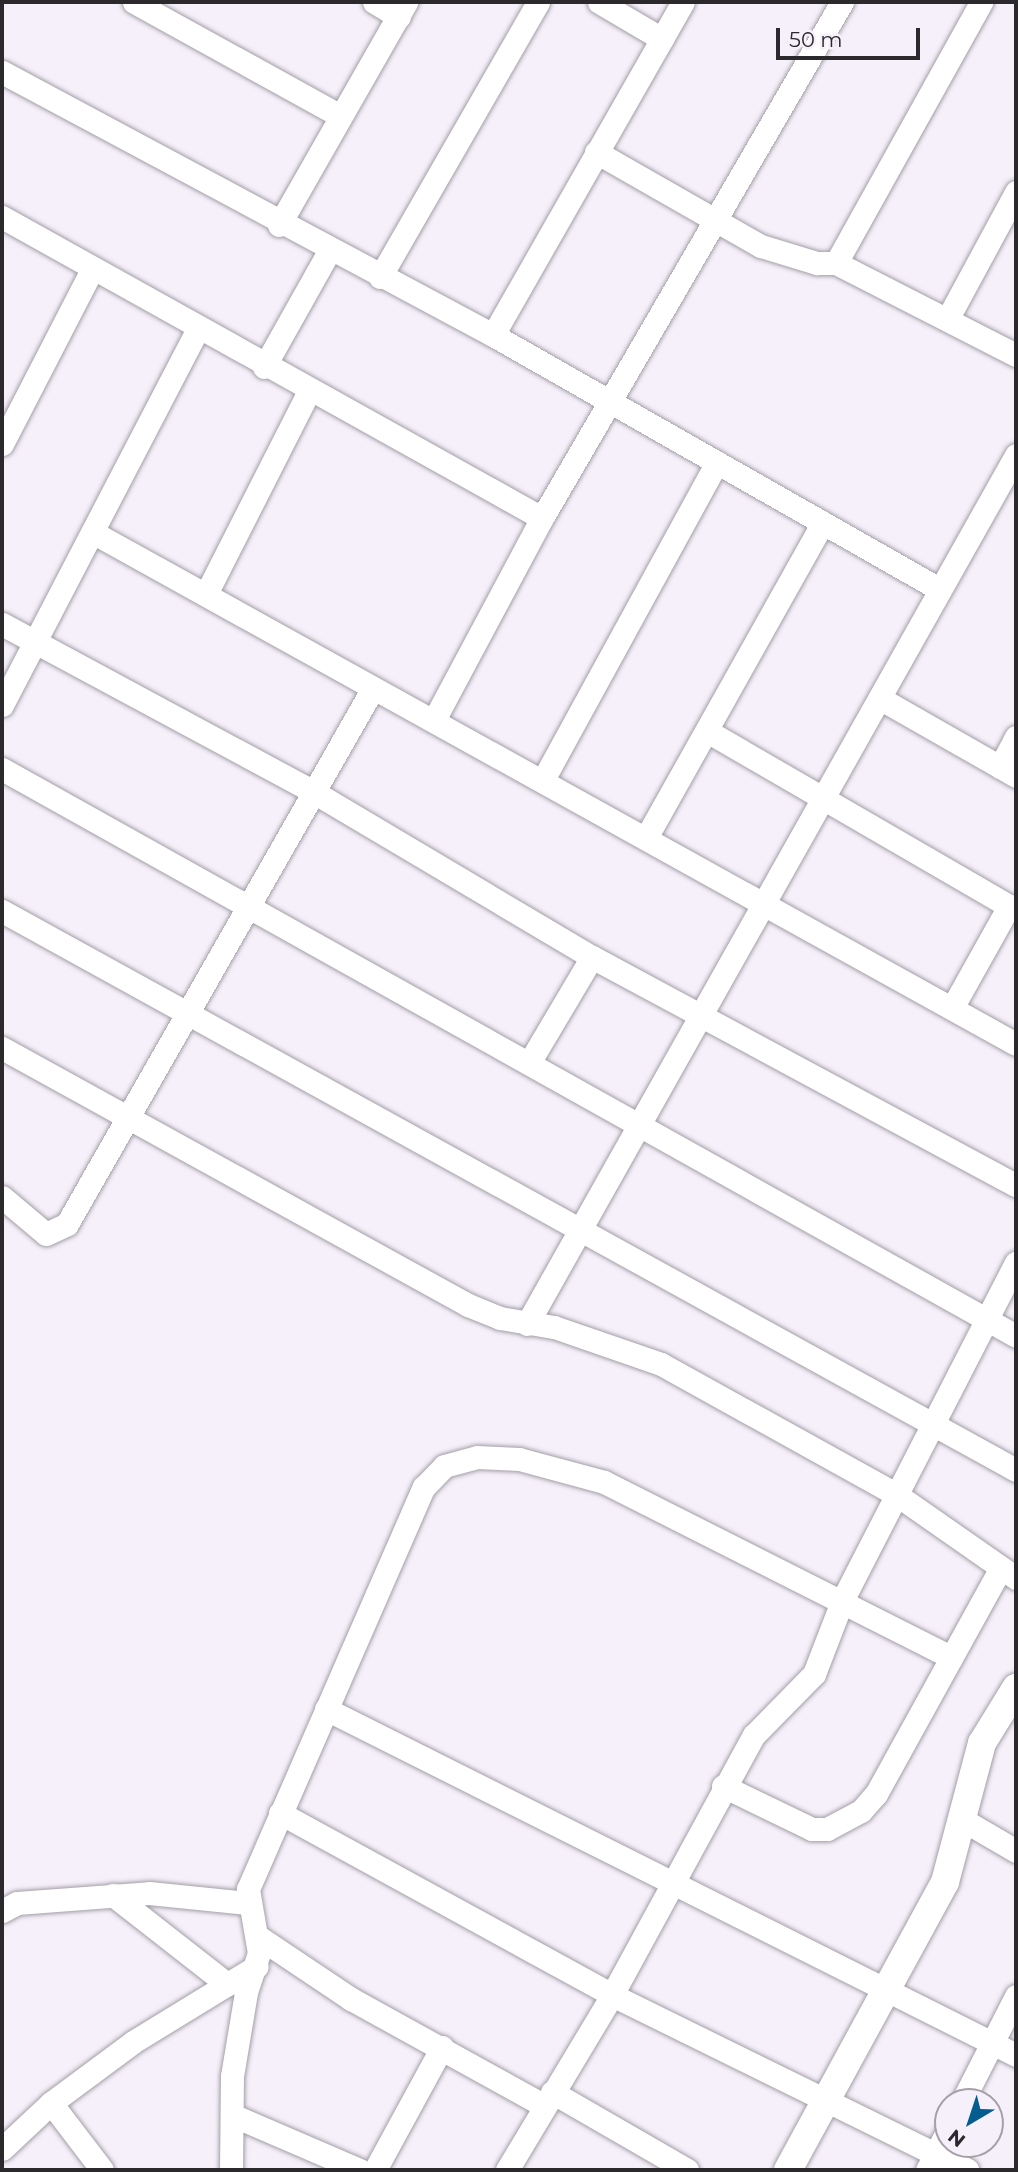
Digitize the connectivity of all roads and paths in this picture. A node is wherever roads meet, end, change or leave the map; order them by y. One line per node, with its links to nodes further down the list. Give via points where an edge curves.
1 (134, 2): 11 (street)
2 (374, 2): 8 (street)
3 (538, 2): 20 (street)
4 (599, 2): 9 (street)
5 (683, 2): 9 (street)
6 (842, 2): 15 (street)
7 (981, 2): 18 (street)
8 (402, 9): 11 (street)
9 (662, 39): 12 (street)
10 (2, 72): 16 (street)
11 (339, 115): 16 (street)
12 (596, 152): 15 (street); 23 (street)
13 (1013, 204): 21 (street)
14 (2, 217): 19 (street)
15 (715, 220): 18 (street, via 761,246 817,263); 27 (street)
16 (279, 225): 17 (street)
17 (329, 251): 20 (street); 25 (street)
18 (836, 263): 21 (street)
19 (93, 268): 22 (street); 28 (street)
20 (380, 277): 23 (street)
21 (949, 316): 24 (street)
22 (198, 329): 25 (street); 33 (street)
23 (493, 335): 27 (street)
24 (1016, 355)
25 (264, 367): 26 (street)
26 (309, 391): 31 (street); 35 (street)
27 (611, 401): 30 (street); 31 (street)
28 (2, 443)
29 (1016, 456): 34 (street)
30 (717, 462): 32 (street); 46 (street)
31 (542, 518): 41 (street)
32 (824, 523): 34 (street); 42 (street)
33 (94, 533): 35 (street); 37 (street)
34 (939, 589): 39 (street)
35 (207, 592): 38 (street)
36 (2, 624): 37 (street)
37 (35, 642): 40 (street); 47 (street)
38 (372, 690): 41 (street); 47 (street)
39 (881, 699): 45 (street); 48 (street)
40 (2, 705)
41 (435, 720): 46 (street)
42 (707, 731): 48 (street); 49 (street)
43 (1016, 737): 45 (street)
44 (2, 769): 53 (street)
45 (1008, 771)
46 (544, 778): 49 (street)
47 (312, 790): 53 (street); 54 (street)
48 (824, 801): 50 (street); 51 (street)
49 (647, 836): 50 (street)
50 (767, 904): 55 (street); 57 (street)
51 (1013, 909): 55 (street)
52 (2, 911): 56 (street)
53 (248, 911): 56 (street); 60 (street)
54 (592, 957): 57 (street); 60 (street)
55 (952, 1009): 58 (street)
56 (190, 1016): 61 (street); 65 (street)
57 (701, 1016): 62 (street); 63 (street)
58 (1016, 1045)
59 (2, 1048): 61 (street)
60 (529, 1063): 62 (street)
61 (131, 1118): 64 (street, via 58,1233 47,1234); 68 (street, via 468,1305)
62 (638, 1124): 65 (street); 67 (street)
63 (1016, 1185)
64 (2, 1197)
65 (577, 1228): 68 (street); 70 (street)
66 (1016, 1263): 67 (street)
67 (987, 1318): 69 (street); 70 (street)
68 (527, 1324): 72 (street, via 554,1327 661,1364)
69 (1016, 1336)
70 (933, 1427): 71 (street); 72 (street)
71 (1016, 1470)
72 (897, 1495): 73 (street); 74 (street)
73 (1008, 1573): 75 (street)
74 (843, 1599): 75 (street); 77 (street, via 604,1482 519,1459 477,1457 444,1466 424,1488); 78 (street, via 814,1674 754,1735)
75 (951, 1657): 78 (street, via 876,1794 839,1824 812,1829)
76 (1016, 1688): 80 (street, via 982,1743)
77 (326, 1709): 79 (street); 82 (street)
78 (723, 1786): 82 (street)
79 (280, 1813): 84 (street, via 248,1889); 90 (street)
80 (963, 1821): 81 (street); 89 (street, via 945,1882)
81 (1016, 1851)
82 (675, 1886): 89 (street); 90 (street)
83 (113, 1895): 84 (street, via 184,1895); 85 (street, via 18,1903); 88 (street)
84 (247, 1903): 86 (street)
85 (2, 1911)
86 (260, 1938): 87 (street); 93 (street, via 351,1999)
87 (257, 1966): 88 (street); 99 (street, via 246,1992)
88 (226, 1983): 98 (street)
89 (888, 1990): 92 (street); 97 (street)
90 (612, 1995): 96 (street); 97 (street)
91 (1016, 1996): 92 (street)
92 (992, 2043): 94 (street); 95 (street)
93 (442, 2047): 96 (street); 105 (street)
94 (1016, 2055)
95 (969, 2088)
96 (548, 2099): 106 (street); 107 (street)
97 (827, 2099): 101 (street); 108 (street)
98 (51, 2103): 100 (street); 102 (street)
99 (232, 2115): 103 (street); 104 (street)
100 (2, 2149)
101 (931, 2162): 109 (street)
102 (102, 2170)
103 (231, 2170)
104 (360, 2170)
105 (375, 2170)
106 (507, 2170)
107 (687, 2170)
108 (788, 2170)
109 (967, 2170)

